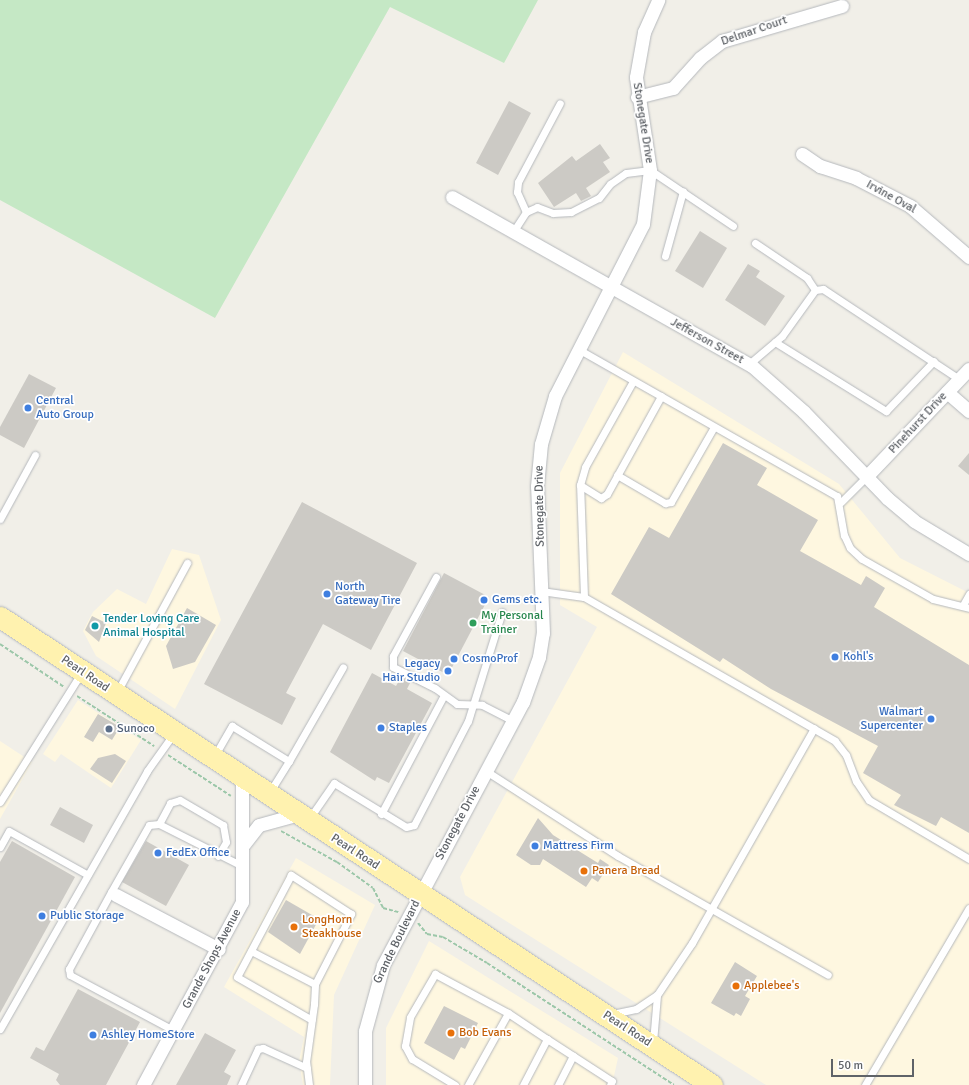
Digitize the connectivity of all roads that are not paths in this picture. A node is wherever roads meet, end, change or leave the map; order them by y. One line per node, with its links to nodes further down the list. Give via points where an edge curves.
1 (658, 0): 3 (street, Stonegate Drive, via 638,55)
2 (842, 6): 3 (street, Delmar Court, via 722,41 700,58 673,88)
3 (637, 97): 6 (street, Stonegate Drive)
4 (560, 103): 9 (lane, via 518,182 517,192)
5 (802, 154): 14 (street, Irvine Oval, via 820,166 856,178 910,206)
6 (650, 170): 7 (lane); 9 (lane, via 626,173 610,184 599,198 571,212 553,213 538,207); 15 (street, Stonegate Drive, via 643,224)
7 (683, 192): 10 (lane); 13 (lane)
8 (452, 197): 11 (street, Jefferson Street)
9 (526, 212): 11 (lane)
10 (733, 226)
11 (513, 232): 15 (street, Jefferson Street)
12 (755, 242): 16 (lane, via 807,278)
13 (665, 256)
14 (969, 257)
15 (609, 288): 18 (street, Stonegate Drive); 20 (street, Jefferson Street)
16 (815, 290): 17 (lane); 19 (lane, via 823,289)
17 (775, 342): 19 (lane, via 886,411); 20 (lane)
18 (578, 349): 23 (lane); 37 (street, Stonegate Drive, via 555,396 541,444 538,486)
19 (934, 361): 22 (lane)
20 (749, 364): 30 (street, Jefferson Street, via 804,412)
21 (969, 369): 22 (street, Pinehurst Drive)
22 (959, 379): 24 (street, Pinehurst Drive)
23 (633, 381): 25 (lane); 31 (lane, via 585,467)
24 (947, 392): 26 (street); 30 (street, Pinehurst Drive)
25 (661, 396): 27 (lane); 29 (lane)
26 (969, 411)
27 (714, 427): 29 (lane, via 672,502 665,504); 32 (lane, via 837,496)
28 (35, 455): 33 (lane)
29 (617, 475): 31 (lane, via 601,498)
30 (866, 477): 32 (lane); 34 (street, Jefferson Street, via 914,520)
31 (580, 485): 39 (lane)
32 (841, 502): 40 (lane, via 844,535 850,548 862,559 933,600)
33 (0, 519)
34 (969, 554)
35 (187, 563): 45 (lane)
36 (436, 577): 46 (lane, via 391,663 435,688)
37 (541, 591): 39 (lane); 48 (street, Stonegate Drive, via 543,634 539,657)
38 (969, 594): 40 (lane)
39 (584, 597): 49 (lane)
40 (966, 606)
41 (502, 612): 47 (lane)
42 (0, 617): 44 (main road, Pearl Road)
43 (343, 667): 52 (lane)
44 (82, 672): 45 (main road, Pearl Road); 56 (lane)
45 (115, 694): 50 (main road, Pearl Road)
46 (443, 697): 47 (lane, via 457,704); 57 (lane)
47 (472, 705): 48 (lane, via 482,705); 57 (lane, via 468,720 414,824 406,827)
48 (513, 721): 53 (street, Stonegate Drive)
49 (814, 728): 63 (lane, via 841,745 856,781 869,800); 69 (lane)
50 (174, 733): 51 (main road, Pearl Road); 65 (lane, via 161,750)
51 (214, 757): 52 (lane, via 232,726); 54 (main road, Pearl Road)
52 (289, 761): 55 (lane)
53 (486, 771): 67 (street, Stonegate Drive); 69 (lane, via 618,856)
54 (242, 775): 55 (main road, Pearl Road); 60 (street, Grande Shops Avenue)
55 (269, 794): 58 (main road, Pearl Road)
56 (0, 802)
57 (381, 814): 58 (lane, via 334,783)
58 (304, 817): 60 (street, via 267,821 259,825); 67 (main road, Pearl Road)
59 (159, 824): 62 (lane); 62 (lane, via 170,803 180,800 223,825 226,842); 66 (lane, via 144,830)
60 (244, 844): 64 (street, Grande Shops Avenue)
61 (0, 847): 65 (lane, via 9,831)
62 (218, 856): 64 (lane)
63 (969, 859)
64 (242, 866): 70 (street, Grande Shops Avenue, via 242,902)
65 (88, 875): 78 (lane)
66 (113, 893): 70 (street); 79 (lane, via 69,969 70,975)
67 (421, 894): 76 (main road, Pearl Road); 87 (street, Grande Boulevard, via 383,965 369,1006 363,1055)
68 (969, 908): 94 (lane)
69 (711, 909): 72 (lane); 74 (lane)
70 (219, 949): 79 (street, Grande Shops Avenue)
71 (251, 951): 73 (lane); 73 (lane, via 291,875 351,914); 77 (lane, via 237,977)
72 (828, 975)
73 (315, 984): 77 (lane)
74 (657, 996): 76 (lane, via 636,1009); 81 (lane)
75 (508, 1013): 80 (lane); 88 (lane, via 435,974 410,1017 405,1046 412,1059); 89 (lane)
76 (606, 1016): 81 (main road, Pearl Road)
77 (312, 1020): 83 (lane)
78 (0, 1029)
79 (173, 1030): 84 (street, Grande Shops Avenue)
80 (547, 1039): 82 (lane); 90 (lane)
81 (653, 1046): 93 (main road, Pearl Road)
82 (573, 1056): 91 (lane); 92 (lane, via 612,1081)
83 (307, 1068): 85 (lane, via 263,1048 258,1049); 86 (lane)
84 (143, 1085)
85 (241, 1085)
86 (309, 1085)
87 (365, 1085)
88 (455, 1085)
89 (468, 1085)
90 (523, 1085)
91 (558, 1085)
92 (610, 1085)
93 (712, 1085)
94 (866, 1085)

